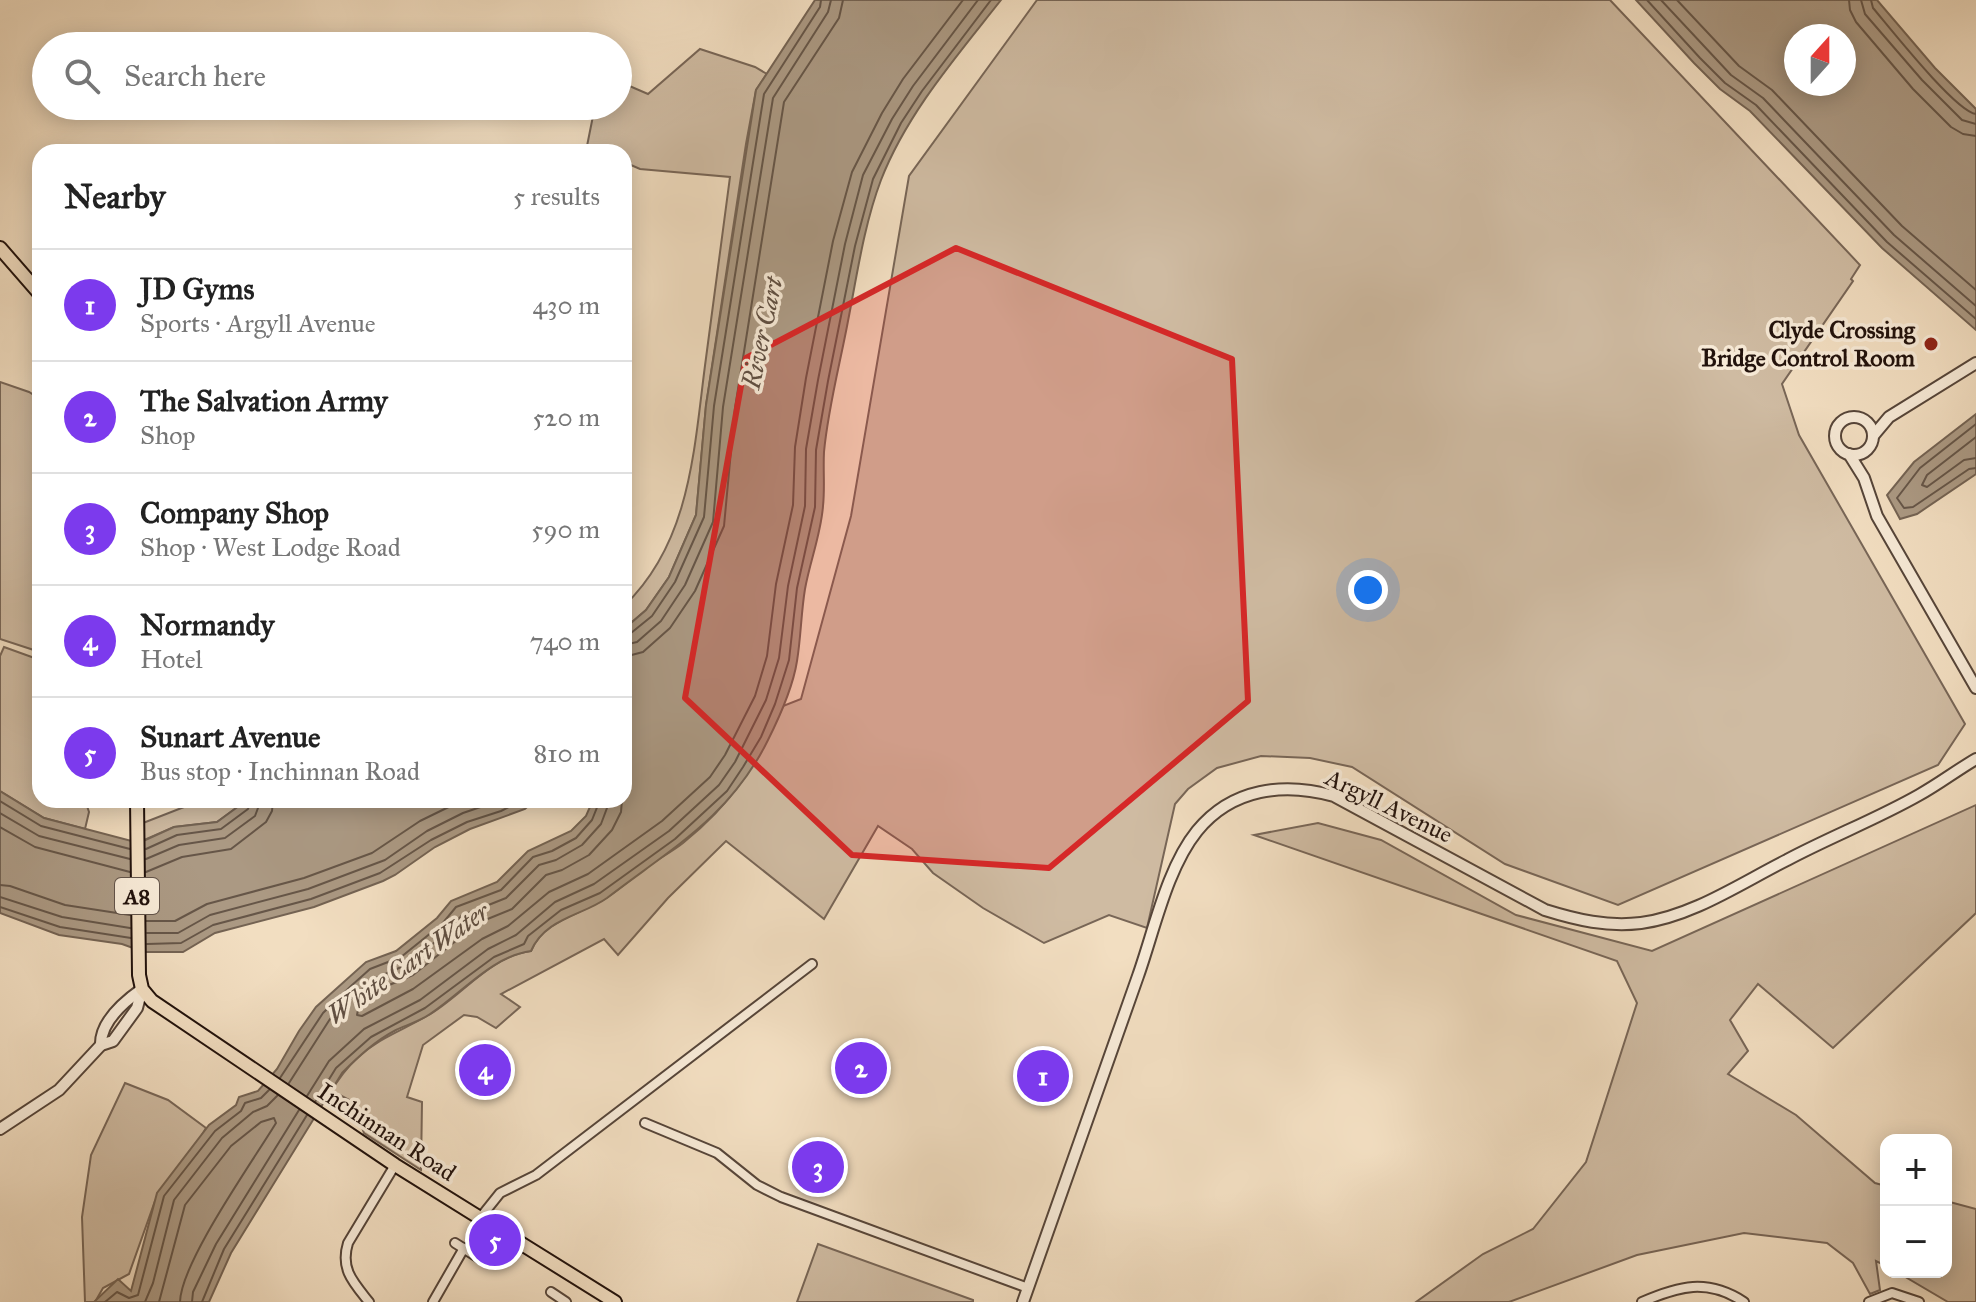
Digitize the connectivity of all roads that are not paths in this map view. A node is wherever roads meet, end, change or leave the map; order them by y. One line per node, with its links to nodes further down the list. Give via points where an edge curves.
1 (0, 248): 2 (main road)
2 (32, 285)
3 (1976, 363): 4 (street)
4 (1889, 417): 5 (street); 6 (street)
5 (1867, 422): 6 (street); 8 (street, via 1850,417 1840,424 1836,441)
6 (1873, 436): 7 (street)
7 (1867, 450): 8 (street); 9 (street)
8 (1849, 454): 9 (street)
9 (1864, 478): 10 (street, via 1877,516)
10 (1976, 688)
11 (1976, 759): 20 (street, Argyll Avenue, via 1917,797 1706,902 1642,923 1606,925 1545,910 1334,796 1307,788 1247,795 1197,831 1174,871)
12 (137, 808): 14 (main road, A8)
13 (812, 964): 18 (street, via 536,1175 500,1193)
14 (142, 989): 16 (street, via 126,1000 100,1034 101,1045 59,1090); 17 (main road, Inchinnan Road, via 157,1006)
15 (645, 1123): 20 (street, via 717,1153 781,1197)
16 (0, 1129)
17 (395, 1165): 18 (main road, Inchinnan Road); 23 (street, via 345,1254 348,1275)
18 (480, 1218): 25 (main road, Inchinnan Road)
19 (479, 1258): 24 (street, via 460,1246)
20 (1028, 1288): 26 (street, Argyll Avenue)
21 (551, 1292): 22 (street)
22 (562, 1301)
23 (369, 1302)
24 (433, 1302)
25 (615, 1302)
26 (1023, 1302)
27 (1642, 1302): 28 (street, via 1690,1287 1721,1291)
28 (1744, 1302)
29 (1869, 1302): 30 (street, via 1892,1293)
30 (1919, 1302)

